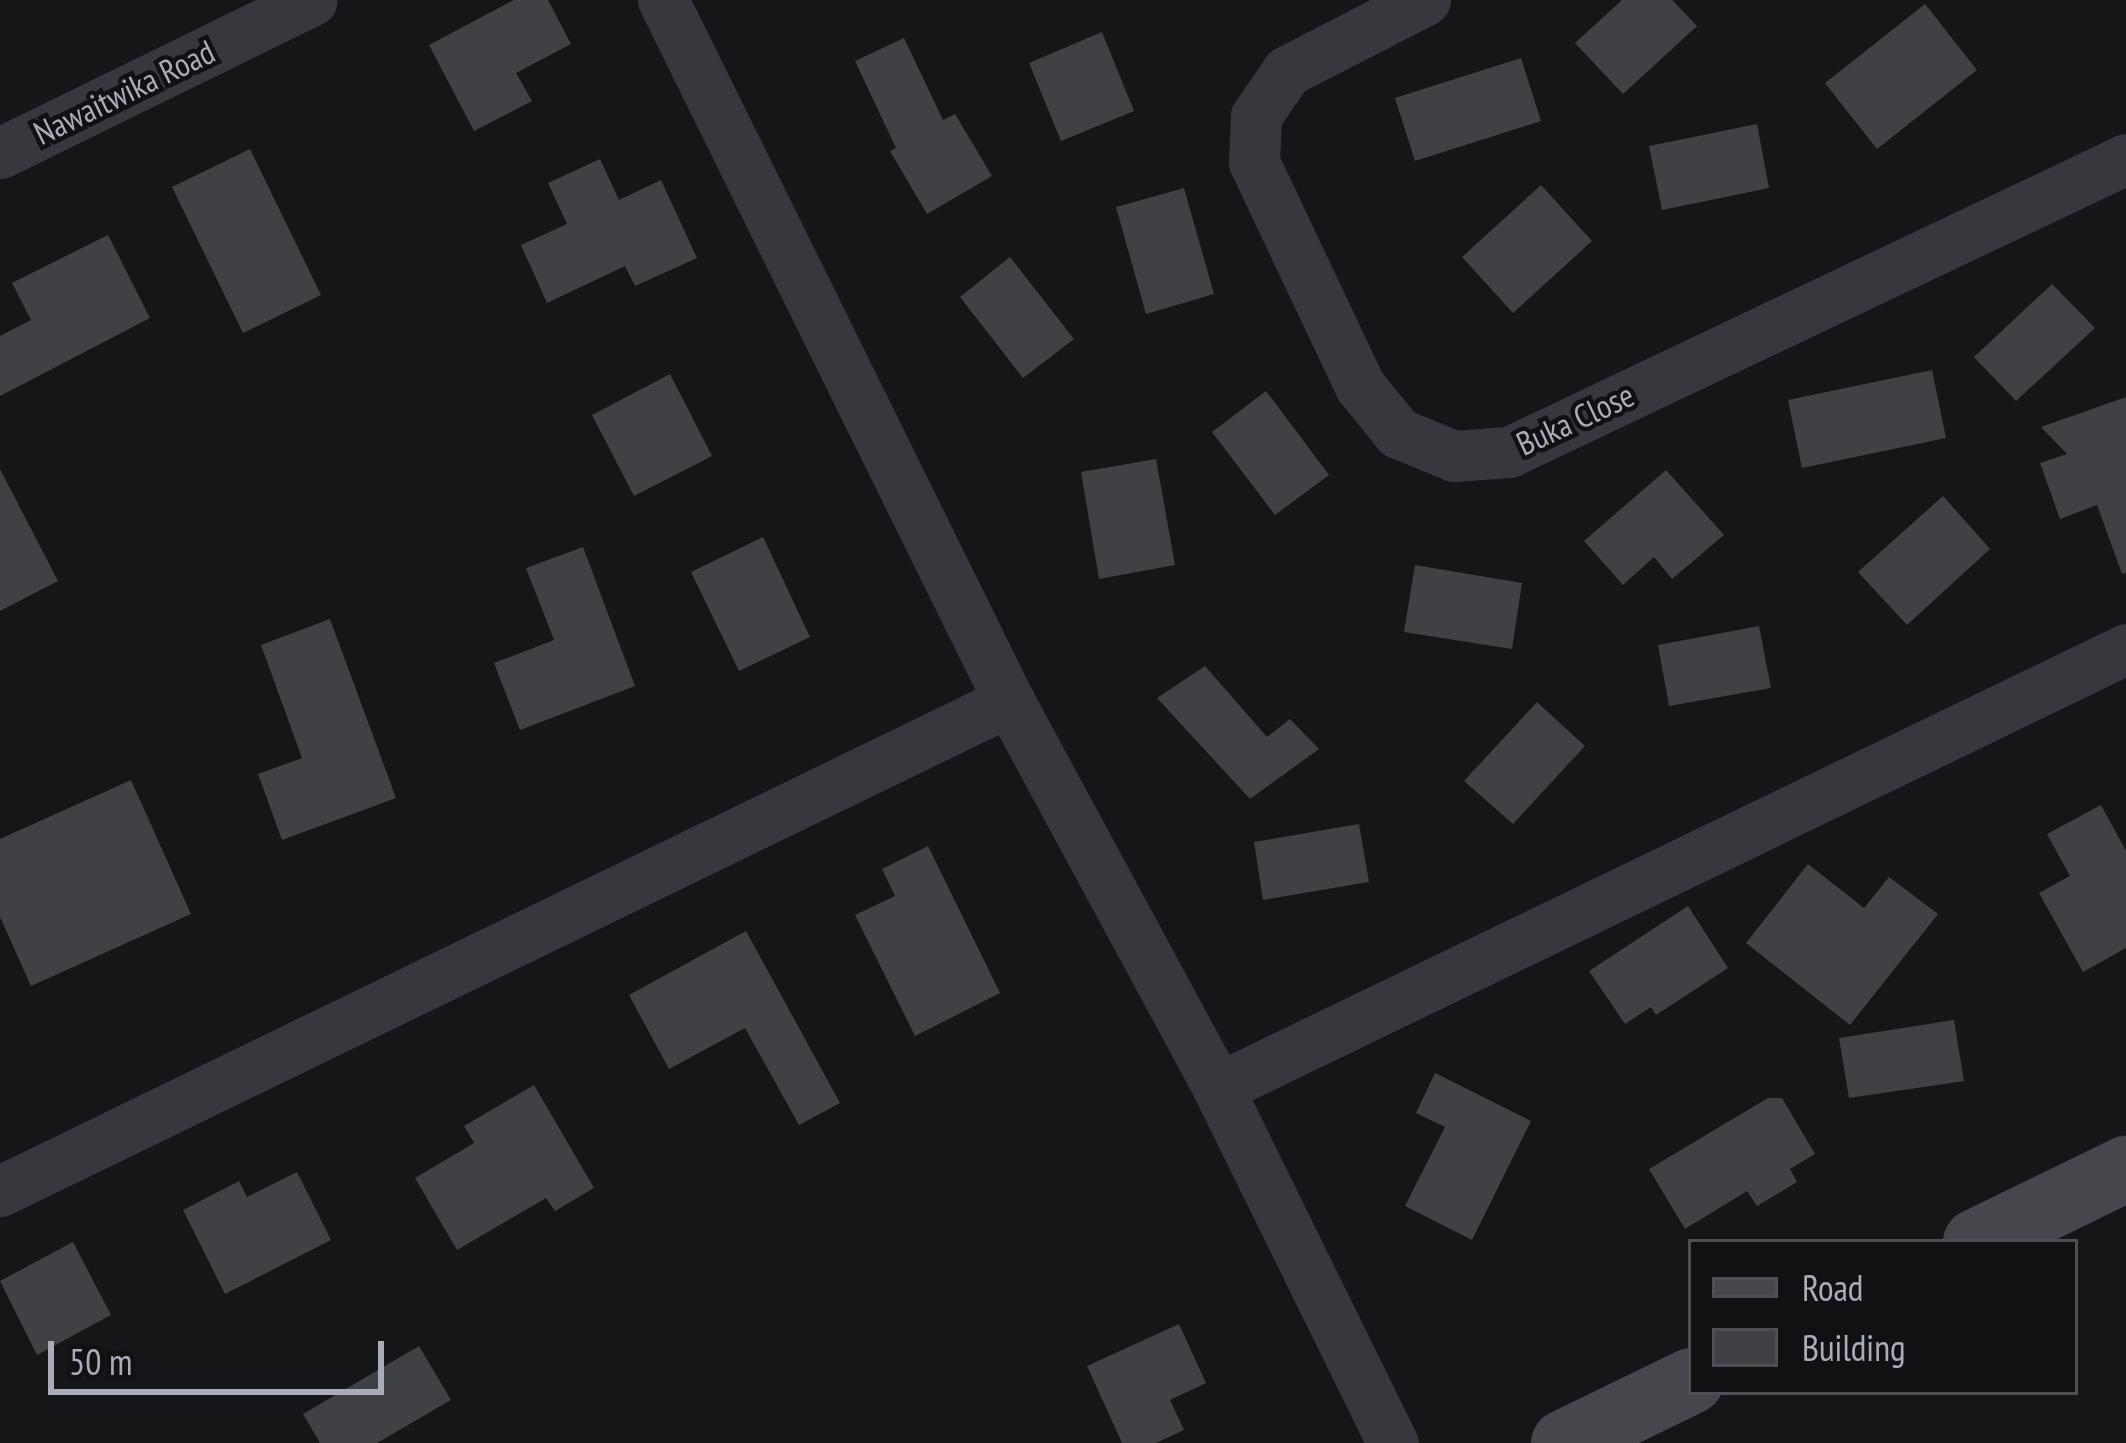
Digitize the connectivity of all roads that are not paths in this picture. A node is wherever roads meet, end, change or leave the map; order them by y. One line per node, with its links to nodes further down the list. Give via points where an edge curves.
1 (312, 0): 4 (street, Nawaitwika Road)
2 (663, 0): 7 (street)
3 (1425, 0): 5 (street, Buka Close, via 1287,71 1256,116 1254,162 1360,386 1398,433 1454,456 1508,452)
4 (0, 153)
5 (2126, 159)
6 (2126, 649): 8 (street)
7 (1009, 701): 8 (street); 10 (street)
8 (1218, 1088): 13 (street)
9 (2126, 1169): 11 (main road)
10 (0, 1191)
11 (1982, 1239)
12 (1688, 1382): 14 (main road)
13 (1394, 1443)
14 (1564, 1443)

